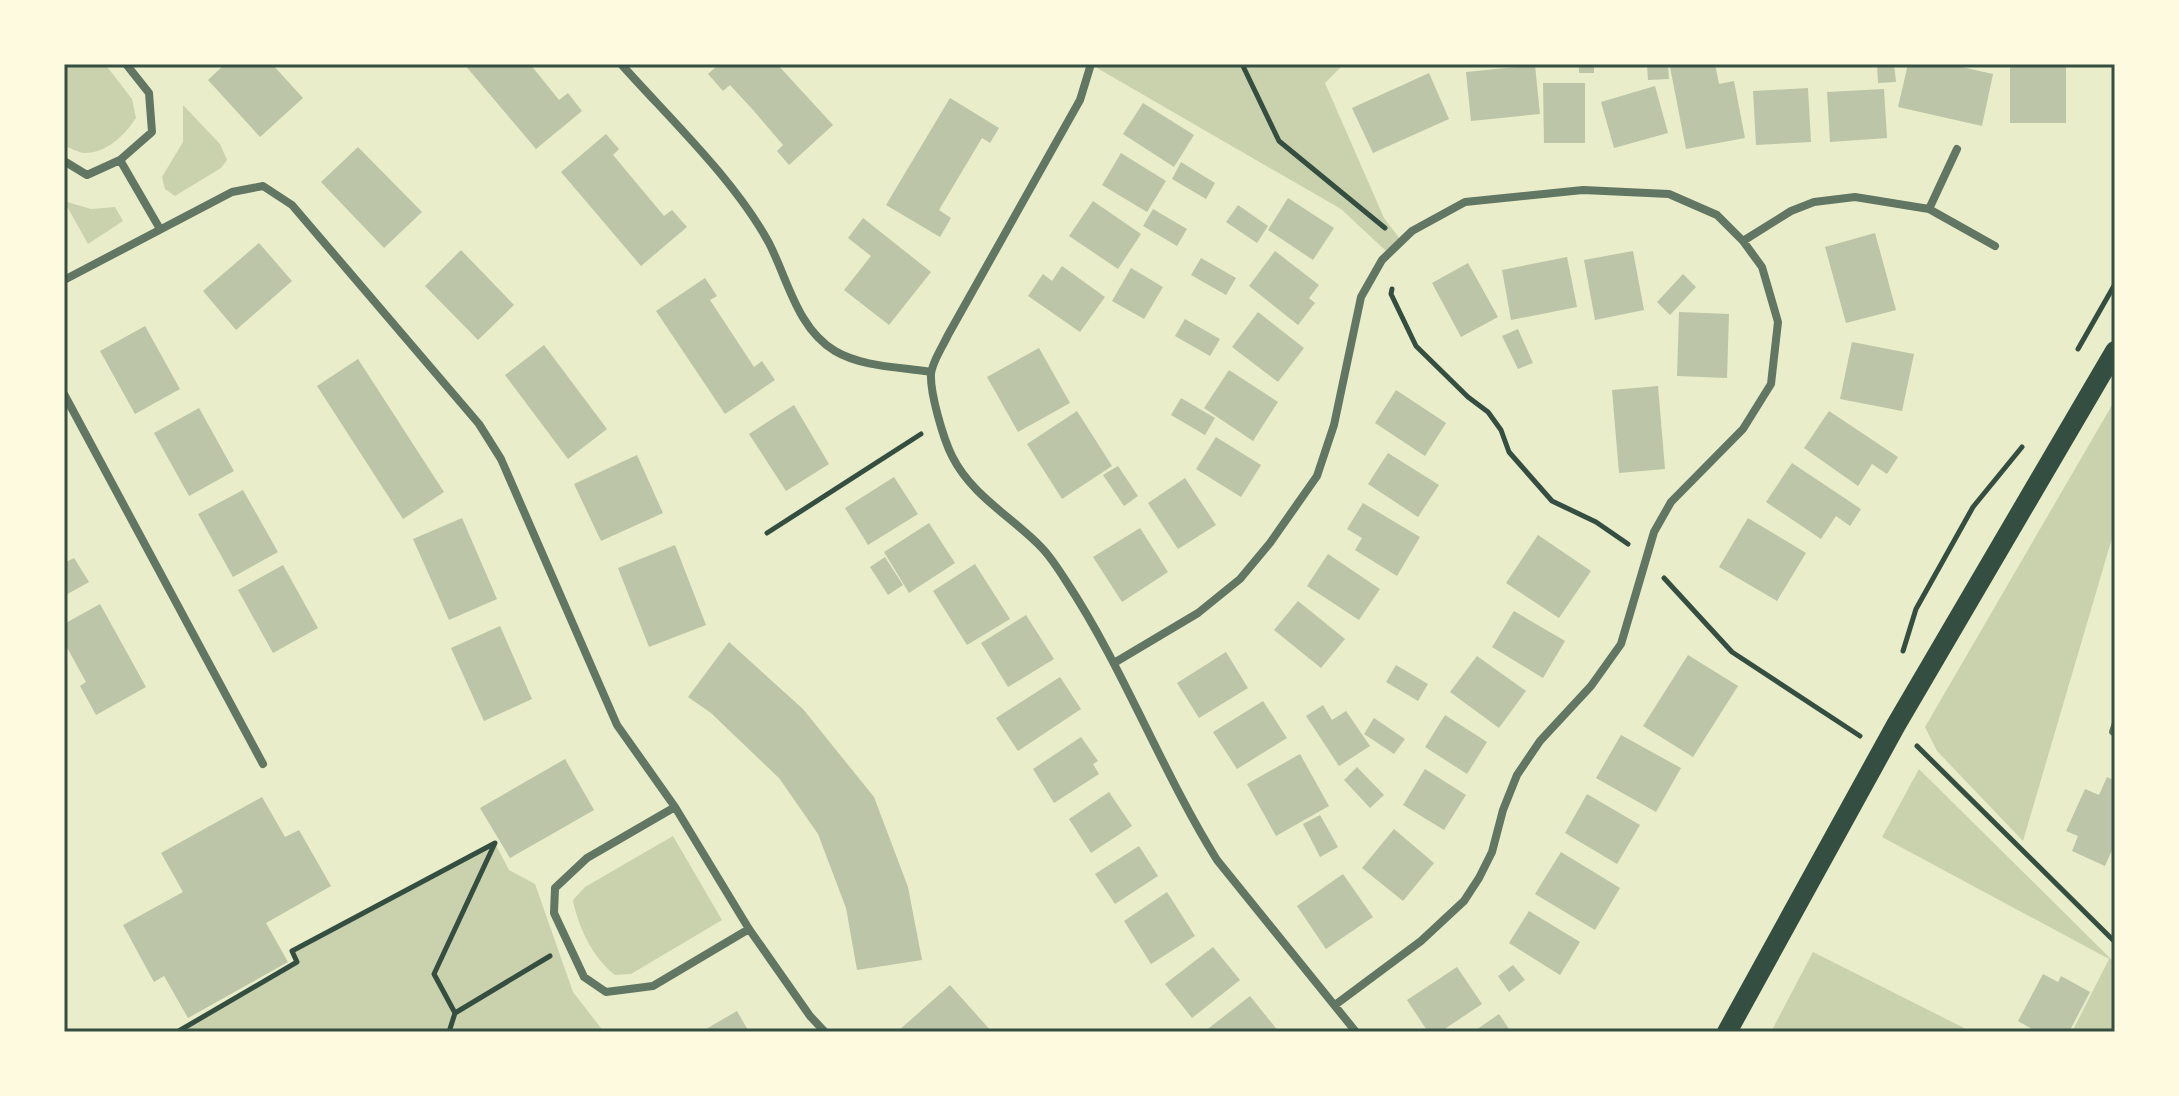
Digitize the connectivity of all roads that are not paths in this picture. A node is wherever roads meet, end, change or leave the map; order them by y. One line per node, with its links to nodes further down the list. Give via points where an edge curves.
1 (126, 64): 5 (street, via 149,93 152,132)
2 (621, 64): 13 (street, via 752,215 804,321 834,350 857,360)
3 (1091, 64): 13 (street, via 1080,100)
4 (1957, 149): 7 (street)
5 (120, 160): 6 (street, via 87,175); 8 (street)
6 (64, 161)
7 (1929, 209): 9 (street, via 1855,197 1814,202); 10 (street)
8 (160, 229): 11 (street); 19 (street, via 232,192 263,186 292,205 479,424 501,459 617,725)
9 (1743, 241): 15 (street, via 1717,215 1669,194 1583,190 1465,202 1412,231 1382,260 1361,297 1334,425 1317,476 1240,579 1198,613); 21 (street, via 1762,267 1778,322 1771,384 1743,429 1671,502 1654,532 1621,644 1517,775 1492,852 1464,901 1421,941)
10 (1995, 246)
11 (64, 280)
12 (2115, 351): 24 (main road, via 1896,725)
13 (931, 372): 15 (street, via 939,424 952,456 969,482 1041,547)
14 (64, 394): 18 (street)
15 (1114, 663): 21 (street, via 1217,860)
16 (2115, 723): 17 (lane)
17 (2115, 734)
18 (263, 764)
19 (675, 807): 20 (street); 20 (street, via 587,858 555,888 554,913 584,977 606,992 653,986)
20 (749, 929): 22 (street)
21 (1335, 1005): 23 (street)
22 (825, 1032)
23 (1356, 1032)
24 (1727, 1032)

